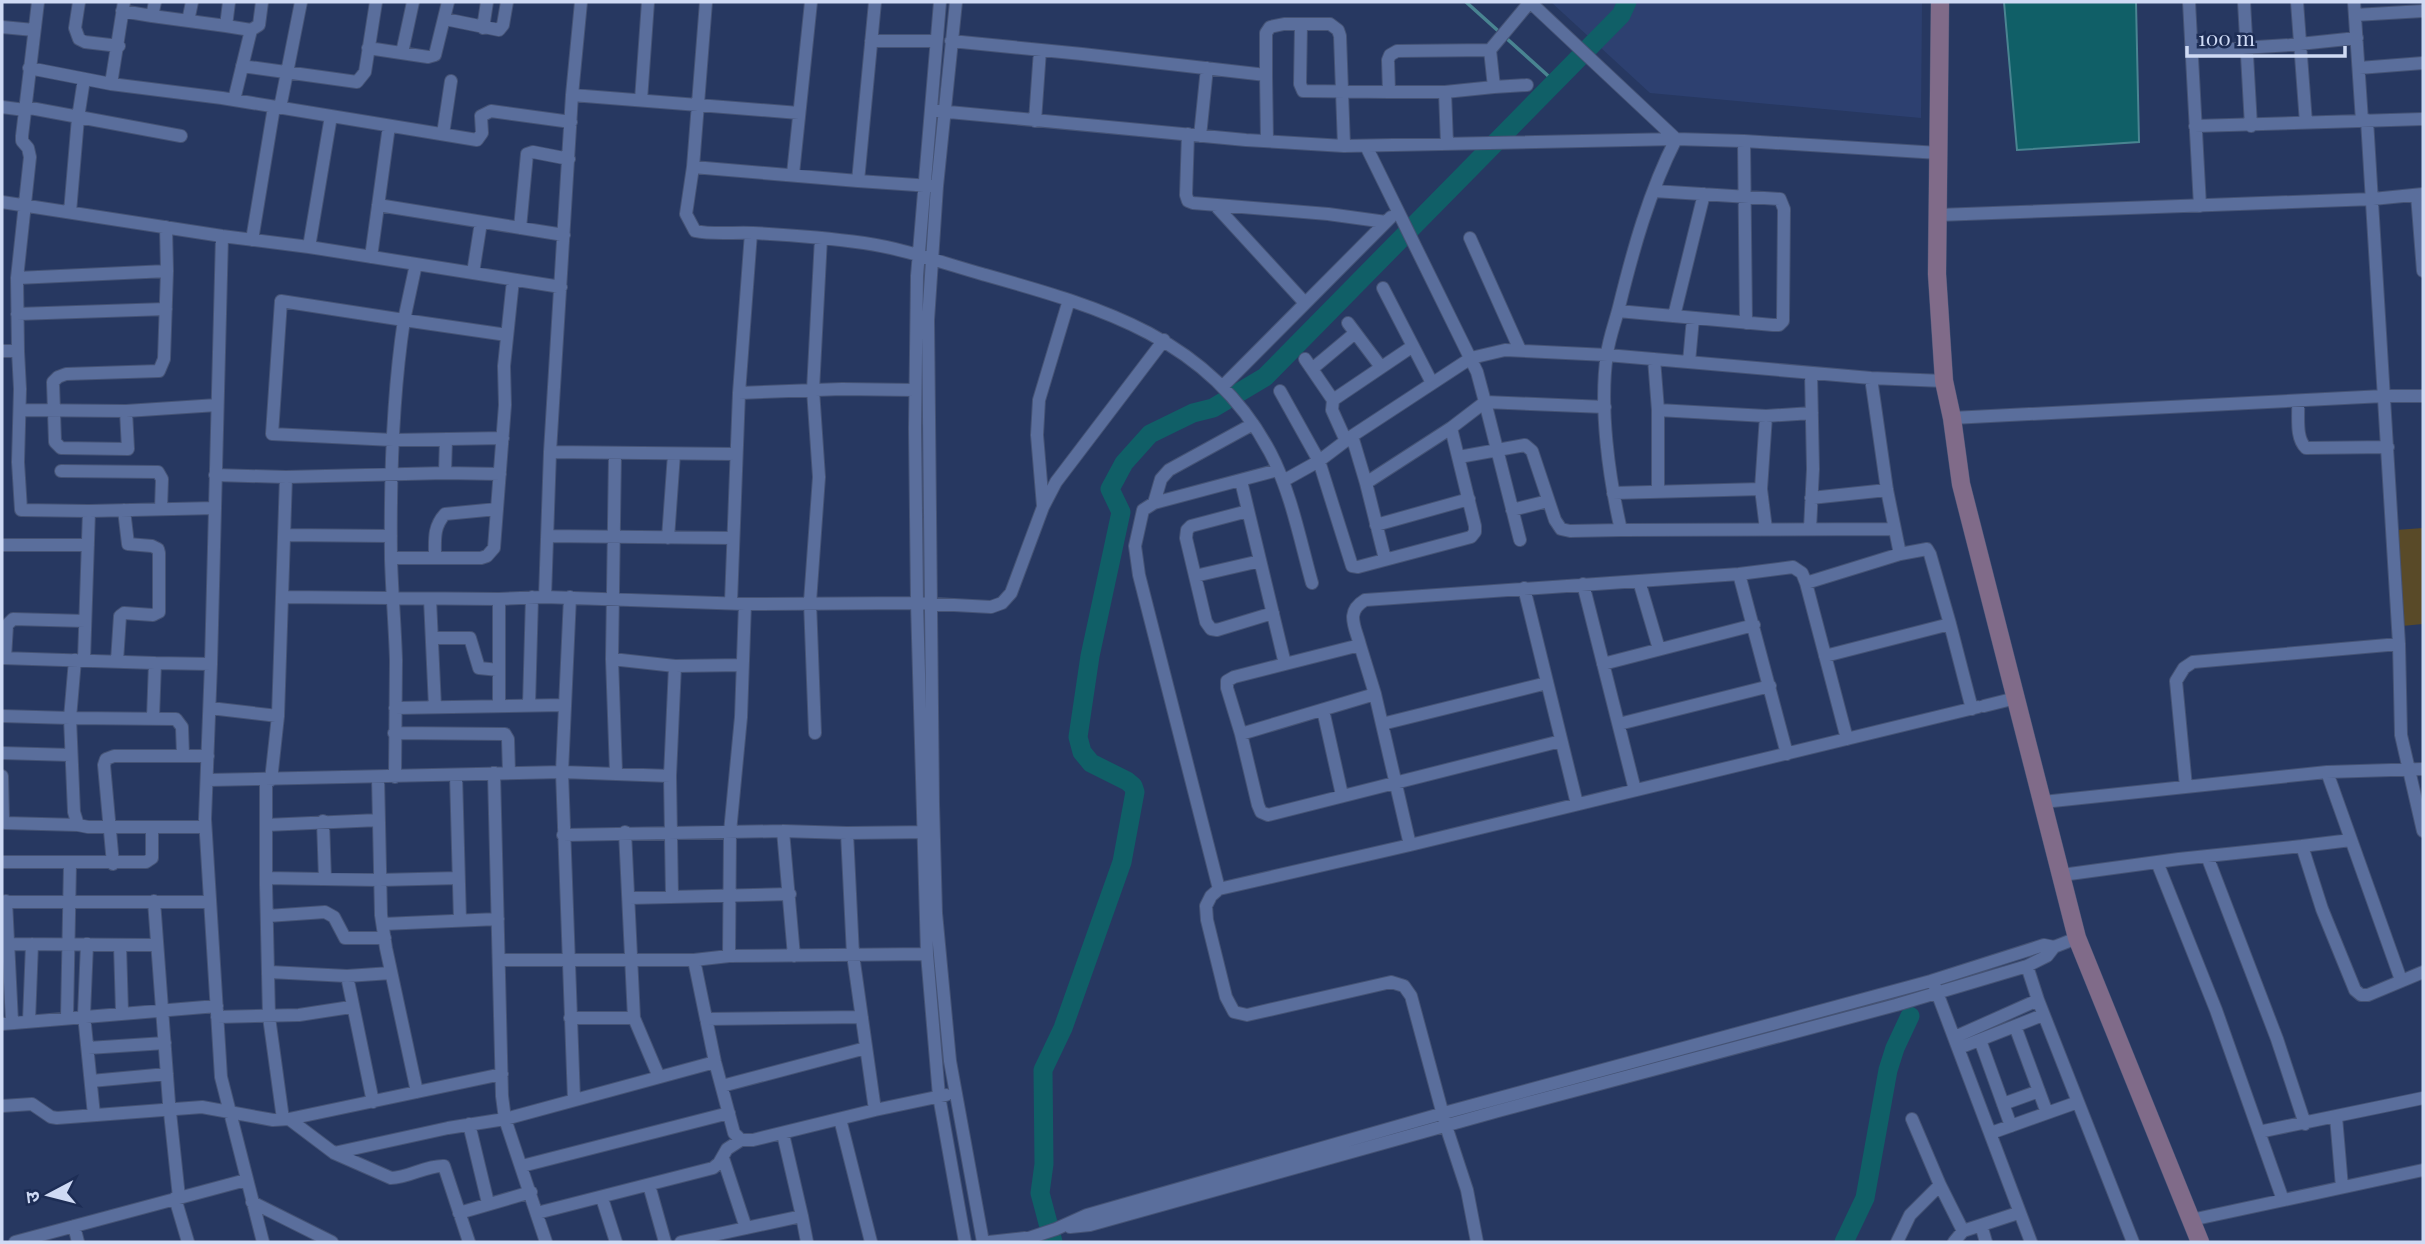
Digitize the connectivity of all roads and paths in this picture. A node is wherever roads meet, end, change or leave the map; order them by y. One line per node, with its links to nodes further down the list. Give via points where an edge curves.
1 (38, 2): 35 (street)
2 (79, 2): 42 (street, via 75,28 79,39)
3 (155, 2): 28 (street)
4 (192, 2): 30 (street)
5 (229, 2): 32 (street)
6 (262, 2): 36 (street, via 260,25)
7 (299, 2): 54 (street)
8 (376, 2): 45 (street)
9 (413, 2): 48 (street)
10 (448, 2): 29 (street)
11 (487, 2): 34 (street)
12 (507, 2): 34 (street, via 502,28)
13 (581, 2): 64 (street)
14 (648, 2): 66 (street)
15 (706, 2): 67 (street)
16 (810, 2): 72 (street)
17 (875, 2): 39 (street)
18 (940, 2): 38 (street)
19 (956, 2): 40 (street)
20 (1530, 2): 43 (street); 86 (street)
21 (1940, 2): 92 (main road)
22 (2189, 2): 47 (street)
23 (2244, 2): 44 (street)
24 (2297, 2): 41 (street)
25 (123, 6): 28 (street); 42 (street)
26 (2355, 8): 27 (street); 37 (street)
27 (2423, 11)
28 (152, 16): 30 (street)
29 (444, 19): 34 (street); 48 (street, via 435,55)
30 (188, 21): 32 (street)
31 (1301, 24): 55 (street, via 1270,27); 61 (street, via 1330,24 1338,30); 61 (street, via 1301,89)
32 (226, 26): 36 (street)
33 (2, 27): 35 (street)
34 (483, 28)
35 (34, 30): 51 (street)
36 (251, 30): 50 (street)
37 (2357, 38): 41 (street); 53 (street)
38 (936, 40): 39 (street); 71 (street)
39 (871, 41): 96 (street)
40 (951, 41): 46 (street); 71 (street)
41 (2302, 44): 44 (street); 79 (street)
42 (118, 46): 58 (street)
43 (1493, 47): 60 (street); 62 (street, via 1397,51 1388,60)
44 (2247, 47): 47 (street); 81 (street)
45 (369, 48): 48 (street); 54 (street, via 365,72 357,82)
46 (1040, 50): 52 (street); 76 (street)
47 (2193, 51): 82 (street)
48 (402, 53)
49 (2423, 63): 53 (street)
50 (242, 66): 54 (street); 65 (street)
51 (29, 68): 56 (street); 70 (street)
52 (1207, 68): 55 (street); 84 (street)
53 (2359, 68): 77 (street)
54 (287, 72): 69 (street)
55 (1266, 75): 87 (street)
56 (84, 79): 58 (street); 74 (street)
57 (451, 81): 83 (street)
58 (111, 85): 65 (street)
59 (1527, 85): 60 (street)
60 (1494, 88): 63 (street)
61 (1342, 92): 62 (street); 90 (street)
62 (1389, 92): 63 (street)
63 (1445, 92): 89 (street)
64 (572, 95): 66 (street); 78 (street)
65 (234, 100): 69 (street)
66 (641, 100): 67 (street)
67 (697, 104): 72 (street); 94 (street)
68 (2, 107): 70 (street)
69 (277, 108): 73 (street); 121 (street)
70 (25, 109): 74 (street); 105 (street, via 22,141 30,157)
71 (937, 111): 76 (street); 97 (street); 98 (street)
72 (799, 113): 95 (street)
73 (331, 116): 80 (street); 122 (street)
74 (78, 118): 85 (street); 110 (street)
75 (2423, 119): 77 (street)
76 (1035, 121): 84 (street)
77 (2364, 121): 79 (street); 103 (street)
78 (571, 122): 83 (street, via 495,110 481,116 482,133 477,141); 93 (street)
79 (2306, 123): 81 (street)
80 (389, 125): 83 (street); 106 (street)
81 (2251, 126): 82 (street)
82 (2195, 127): 108 (street)
83 (443, 134)
84 (1194, 135): 87 (street); 107 (street, via 1185,195 1193,204)
85 (181, 136)
86 (1676, 139): 88 (street); 89 (street); 99 (street)
87 (1267, 141): 90 (street)
88 (1744, 141): 92 (street); 102 (street)
89 (1447, 144): 91 (street)
90 (1344, 146): 91 (street)
91 (1366, 146): 109 (street)
92 (1939, 153): 111 (main road)
93 (569, 159): 115 (street, via 527,154); 117 (street)
94 (693, 167): 95 (street); 116 (street, via 686,214 695,231)
95 (793, 174): 96 (street)
96 (858, 181): 97 (street)
97 (923, 185): 98 (street); 123 (street)
98 (937, 186): 125 (street)
99 (1654, 191): 100 (street); 137 (street)
100 (1703, 194): 102 (street); 139 (street)
101 (2420, 194): 103 (street); 128 (street)
102 (1745, 196): 142 (street); 142 (street, via 1780,200 1784,209 1783,321)
103 (2373, 199): 108 (street); 163 (street)
104 (2, 202): 105 (street)
105 (23, 205): 110 (street); 130 (street)
106 (378, 205): 112 (street); 124 (street)
107 (1215, 205): 113 (street); 135 (street)
108 (2200, 206): 111 (street)
109 (1398, 210): 113 (street); 150 (street)
110 (69, 212): 114 (street)
111 (1938, 215): 156 (main road)
112 (481, 222): 115 (street); 129 (street)
113 (1386, 222): 135 (street)
114 (166, 227): 118 (street); 127 (street)
115 (520, 228): 117 (street)
116 (751, 233): 119 (street); 162 (street)
117 (564, 235): 132 (street)
118 (222, 236): 121 (street); 168 (street)
119 (821, 238): 123 (street); 159 (street)
120 (1470, 238): 146 (street)
121 (252, 240): 122 (street)
122 (309, 247): 124 (street)
123 (918, 254): 125 (street); 160 (street)
124 (371, 257): 126 (street)
125 (932, 258): 134 (street); 252 (street)
126 (416, 264): 129 (street); 141 (street)
127 (167, 271): 130 (street); 136 (street)
128 (2423, 271)
129 (472, 272): 131 (street)
130 (17, 278): 138 (street)
131 (513, 280): 132 (street); 143 (street)
132 (561, 288): 185 (street)
133 (1383, 288): 145 (street)
134 (1069, 300): 144 (street, via 1124,319); 208 (street, via 1039,401)
135 (1305, 303): 158 (street)
136 (166, 309): 138 (street); 172 (street, via 164,359 159,371 66,374 55,379)
137 (1618, 311): 139 (street); 149 (street)
138 (17, 314): 148 (street)
139 (1674, 316): 140 (street)
140 (1693, 318): 142 (street); 152 (street)
141 (404, 320): 143 (street); 182 (street); 182 (street, via 281,302 272,435)
142 (1746, 323)
143 (508, 335): 179 (street)
144 (1164, 341): 158 (street); 208 (street, via 1056,482)
145 (1413, 346): 153 (street); 157 (street)
146 (1520, 350): 149 (street); 150 (street)
147 (2, 351): 148 (street)
148 (18, 351): 170 (street)
149 (1607, 355): 151 (street); 169 (street)
150 (1471, 358): 157 (street); 167 (street)
151 (1654, 359): 152 (street); 171 (street)
152 (1689, 362): 154 (street)
153 (1381, 367): 165 (street); 165 (street, via 1351,328 1309,364)
154 (1811, 373): 155 (street); 174 (street)
155 (1871, 378): 156 (street); 201 (street)
156 (1944, 381): 176 (main road)
157 (1432, 383): 180 (street)
158 (1226, 389): 177 (street)
159 (813, 390): 160 (street); 162 (street); 250 (street, via 819,477)
160 (915, 390): 252 (street)
161 (1280, 391): 190 (street)
162 (739, 393): 188 (street)
163 (2384, 396): 164 (street); 166 (street); 183 (street)
164 (2423, 396)
165 (1333, 400): 180 (street, via 1332,410)
166 (2298, 401): 176 (street); 183 (street, via 2299,437 2306,449)
167 (1485, 402): 169 (street); 178 (street); 184 (street)
168 (217, 405): 173 (street); 194 (street)
169 (1605, 407): 203 (street)
170 (20, 410): 172 (street); 214 (street, via 21,510)
171 (1658, 410): 175 (street); 202 (street)
172 (52, 411): 173 (street); 173 (street, via 57,446 128,449)
173 (126, 411)
174 (1812, 412): 175 (street); 204 (street)
175 (1766, 416): 200 (street)
176 (1952, 418): 276 (main road, via 1961,484)
177 (1250, 421): 196 (street); 207 (street, via 1169,470 1161,479)
178 (1451, 428): 189 (street); 199 (street)
179 (503, 438): 181 (street); 193 (street)
180 (1349, 438): 190 (street); 199 (street)
181 (446, 439): 182 (street); 192 (street)
182 (393, 440): 195 (street)
183 (2388, 447): 258 (street)
184 (1497, 449): 189 (street); 206 (street, via 1525,445 1532,451); 213 (street)
185 (550, 452): 186 (street); 223 (street)
186 (615, 454): 187 (street); 224 (street)
187 (674, 454): 188 (street); 225 (street)
188 (736, 454): 226 (street)
189 (1459, 457): 205 (street)
190 (1319, 461): 196 (street); 233 (street, via 1352,566)
191 (61, 471): 210 (street, via 158,472 162,479)
192 (445, 473): 193 (street); 195 (street)
193 (500, 474): 211 (street)
194 (215, 475): 197 (street); 209 (street)
195 (392, 475): 197 (street); 222 (street)
196 (1280, 476): 198 (street); 238 (street)
197 (286, 477): 221 (street)
198 (1241, 481): 207 (street); 215 (street)
199 (1366, 483): 216 (street)
200 (1762, 489): 202 (street); 220 (street)
201 (1887, 489): 204 (street); 218 (street)
202 (1658, 491): 203 (street)
203 (1613, 493): 219 (street)
204 (1811, 498): 217 (street)
205 (1469, 499): 216 (street); 233 (street, via 1475,526 1471,537)
206 (1548, 501): 213 (street); 219 (street, via 1561,529)
207 (1154, 503): 349 (street, via 1143,510 1140,520 1135,546 1139,575)
208 (1043, 507): 252 (street, via 1011,593 1002,603 991,607)
209 (215, 508): 210 (street); 267 (street)
210 (160, 509): 212 (street)
211 (498, 509): 231 (street, via 445,514 435,532); 231 (street, via 494,548 487,556)
212 (124, 510): 214 (street); 265 (street, via 128,544 158,549 159,612 120,616)
213 (1512, 510): 227 (street)
214 (89, 511): 229 (street)
215 (1248, 511): 234 (street); 236 (street, via 1187,530)
216 (1376, 525): 233 (street)
217 (1810, 529): 218 (street); 220 (street)
218 (1895, 529): 230 (street)
219 (1621, 530): 220 (street)
220 (1766, 530)
221 (284, 535): 222 (street); 242 (street)
222 (391, 536): 232 (street)
223 (547, 536): 224 (street); 243 (street)
224 (614, 537): 225 (street); 248 (street)
225 (668, 538): 226 (street)
226 (733, 538): 249 (street)
227 (1520, 540)
228 (2, 545): 229 (street)
229 (88, 545): 254 (street)
230 (1900, 554): 239 (street); 255 (street, via 1927,549)
231 (435, 557): 232 (street)
232 (391, 558): 245 (street)
233 (1385, 559)
234 (1260, 561): 236 (street); 253 (street)
235 (1739, 574): 237 (street); 239 (street, via 1793,567); 256 (street)
236 (1195, 576): 253 (street, via 1206,622 1212,629)
237 (1639, 580): 240 (street); 260 (street)
238 (1312, 583)
239 (1806, 583): 261 (street)
240 (1583, 584): 241 (street); 269 (street)
241 (1524, 588): 259 (street, via 1365,600 1353,613); 273 (street)
242 (282, 597): 245 (street); 286 (street)
243 (538, 597): 244 (street); 247 (street); 277 (street)
244 (570, 597): 248 (street); 278 (street)
245 (393, 599): 246 (street); 283 (street)
246 (430, 599): 247 (street); 257 (street)
247 (499, 599): 272 (street)
248 (614, 600): 249 (street); 263 (street)
249 (731, 601): 251 (street)
250 (810, 602): 251 (street); 252 (street); 292 (street)
251 (745, 604): 270 (street)
252 (924, 604): 332 (street)
253 (1273, 613): 268 (street)
254 (85, 621): 262 (street, via 13,619 7,625); 264 (street)
255 (1950, 624): 261 (street); 281 (street)
256 (1754, 625): 260 (street); 274 (street)
257 (432, 638): 272 (street, via 470,638 479,668); 280 (street)
258 (2399, 644): 302 (street, via 2402,742); 316 (street, via 2193,662 2184,668 2176,681)
259 (1360, 645): 268 (street); 275 (street)
260 (1658, 649): 269 (street)
261 (1825, 656): 294 (street)
262 (4, 658): 264 (street)
263 (612, 659): 271 (street); 304 (street)
264 (79, 660): 265 (street); 287 (street)
265 (117, 661): 266 (street)
266 (155, 663): 267 (street); 288 (street)
267 (211, 664): 282 (street)
268 (1285, 664): 293 (street, via 1227,681)
269 (1603, 664): 290 (street)
270 (742, 665): 271 (street); 331 (street)
271 (675, 666): 310 (street)
272 (499, 670): 279 (street)
273 (1547, 683): 289 (street); 295 (street)
274 (1770, 686): 290 (street); 297 (street)
275 (1375, 694): 284 (street); 289 (street)
276 (2016, 698): 281 (street); 319 (main road)
277 (529, 705): 278 (street); 279 (street)
278 (565, 705): 303 (street)
279 (499, 706): 280 (street)
280 (435, 707): 283 (street)
281 (1978, 707): 294 (street)
282 (210, 708): 286 (street); 300 (street)
283 (395, 708): 291 (street)
284 (1323, 710): 293 (street); 318 (street)
285 (2, 716): 287 (street)
286 (278, 716): 314 (street)
287 (70, 718): 288 (street); 298 (street)
288 (153, 718): 299 (street, via 176,719 181,724)
289 (1382, 724): 315 (street)
290 (1619, 724): 317 (street)
291 (394, 733): 306 (street, via 505,734); 312 (street)
292 (816, 733)
293 (1241, 734): 318 (street, via 1261,812 1268,815)
294 (1847, 738): 297 (street)
295 (1561, 741): 315 (street); 320 (street)
296 (2, 753): 298 (street)
297 (1787, 754): 317 (street)
298 (71, 755): 323 (street)
299 (184, 755): 300 (street); 325 (street, via 106,760)
300 (208, 756): 313 (street)
301 (2423, 769): 302 (street)
302 (2408, 771): 305 (street); 329 (street)
303 (562, 772): 304 (street); 306 (street); 335 (street)
304 (616, 772): 310 (street)
305 (2327, 772): 316 (street); 336 (street)
306 (509, 773): 307 (street)
307 (494, 774): 308 (street); 359 (street)
308 (456, 775): 312 (street); 346 (street)
309 (2, 776): 323 (street, via 5,823)
310 (670, 776): 333 (street)
311 (378, 777): 312 (street); 314 (street); 321 (street)
312 (395, 777)
313 (208, 780): 314 (street); 327 (street)
314 (268, 780): 324 (street)
315 (1395, 782): 318 (street); 337 (street)
316 (2186, 787): 319 (street)
317 (1635, 790): 320 (street)
318 (1342, 796)
319 (2043, 802): 344 (main road)
320 (1577, 804): 337 (street)
321 (379, 820): 322 (street); 348 (street)
322 (323, 821): 324 (street); 347 (street)
323 (78, 825): 325 (street)
324 (266, 825): 345 (street)
325 (110, 827): 326 (street); 343 (street)
326 (152, 827): 327 (street); 343 (street, via 149,862)
327 (205, 827): 357 (street)
328 (783, 831): 331 (street); 334 (street); 350 (street)
329 (2423, 831)
330 (625, 832): 333 (street); 335 (street); 353 (street)
331 (730, 832): 333 (street); 351 (street)
332 (928, 832): 334 (street); 370 (street); 414 (street)
333 (670, 833): 352 (street)
334 (847, 833): 371 (street)
335 (563, 835): 374 (street)
336 (2351, 840): 338 (street); 383 (street)
337 (1410, 845): 349 (street)
338 (2302, 846): 339 (street); 383 (street, via 2355,990 2368,995)
339 (2207, 856): 341 (street); 435 (street)
340 (2, 862): 342 (street)
341 (2157, 862): 344 (street); 437 (street)
342 (70, 864): 343 (street); 355 (street)
343 (113, 864)
344 (2062, 875): 362 (main road)
345 (265, 878): 347 (street); 358 (street)
346 (458, 878): 348 (street); 360 (street)
347 (325, 879): 348 (street)
348 (379, 880): 361 (street)
349 (1219, 889): 433 (street, via 1206,906 1207,920 1234,1012 1247,1015 1391,982 1404,986 1411,996)
350 (790, 894): 351 (street); 373 (street)
351 (730, 895): 352 (street); 372 (street)
352 (672, 897): 353 (street)
353 (629, 898): 375 (street)
354 (4, 901): 355 (street); 363 (street)
355 (67, 901): 356 (street); 365 (street)
356 (154, 901): 357 (street); 368 (street)
357 (210, 902): 388 (street)
358 (267, 916): 361 (street, via 325,912 334,917 345,938 353,940); 379 (street)
359 (498, 919): 360 (street); 376 (street)
360 (460, 921): 361 (street)
361 (384, 931): 381 (street)
362 (2077, 939): 369 (street); 459 (main road)
363 (7, 944): 364 (street); 399 (street)
364 (32, 944): 365 (street); 398 (street)
365 (66, 944): 366 (street); 392 (street)
366 (86, 944): 367 (street); 390 (street)
367 (120, 945): 368 (street); 389 (street)
368 (157, 945): 387 (street)
369 (2054, 947): 378 (street); 384 (street, via 2043,945)
370 (927, 954): 371 (street); 415 (street)
371 (853, 955): 373 (street); 394 (street)
372 (729, 956): 373 (street); 377 (street)
373 (794, 956)
374 (569, 959): 375 (street); 376 (street); 395 (street)
375 (632, 959): 377 (street); 396 (street)
376 (499, 960): 408 (street)
377 (694, 960): 397 (street)
378 (2027, 966): 384 (street); 385 (street)
379 (270, 972): 382 (street); 393 (street)
380 (2423, 972): 383 (street)
381 (391, 973): 382 (street); 413 (street)
382 (347, 976): 386 (street)
383 (2400, 980)
384 (1934, 987): 403 (street); 433 (street, via 1770,1040)
385 (2038, 1000): 391 (street); 403 (street)
386 (351, 1007): 393 (street); 418 (street)
387 (162, 1009): 388 (street); 389 (street); 402 (street)
388 (217, 1011): 393 (street); 424 (street, via 221,1077)
389 (122, 1012): 390 (street)
390 (84, 1015): 392 (street); 404 (street)
391 (2043, 1016): 400 (street); 419 (street)
392 (67, 1017): 398 (street)
393 (270, 1017): 429 (street)
394 (862, 1017): 397 (street); 405 (street)
395 (570, 1018): 396 (street); 417 (street)
396 (634, 1018): 409 (street)
397 (706, 1019): 406 (street)
398 (29, 1021): 399 (street)
399 (7, 1023)
400 (2015, 1027): 401 (street); 412 (street)
401 (1980, 1040): 403 (street); 420 (street)
402 (165, 1043): 404 (street); 407 (street)
403 (1957, 1043): 438 (street)
404 (88, 1048): 410 (street)
405 (866, 1048): 411 (street); 423 (street)
406 (715, 1062): 409 (street); 411 (street)
407 (167, 1074): 410 (street); 422 (street)
408 (502, 1074): 413 (street); 430 (street)
409 (659, 1077): 417 (street)
410 (91, 1080): 427 (street)
411 (722, 1086): 425 (street)
412 (2039, 1091): 420 (street); 426 (street)
413 (417, 1093): 418 (street)
414 (956, 1094): 415 (street); 478 (street)
415 (939, 1097): 423 (street); 477 (street)
416 (2423, 1098): 428 (street)
417 (574, 1100): 430 (street)
418 (373, 1102): 429 (street)
419 (2078, 1102): 426 (street); 485 (street)
420 (2003, 1104): 436 (street)
421 (2, 1106): 427 (street, via 32,1104 57,1118)
422 (170, 1108): 424 (street); 427 (street); 450 (street)
423 (875, 1110): 431 (street)
424 (229, 1111): 429 (street); 445 (street)
425 (729, 1113): 440 (street, via 734,1133); 443 (street)
426 (2047, 1113): 436 (street)
427 (94, 1115)
428 (2336, 1116): 435 (street); 448 (street)
429 (286, 1119): 441 (street)
430 (505, 1119): 434 (street); 443 (street)
431 (839, 1119): 439 (street); 476 (street)
432 (1912, 1119): 447 (street)
433 (1445, 1120): 464 (street, via 1090,1225); 480 (street)
434 (469, 1124): 441 (street); 454 (street)
435 (2305, 1124): 437 (street)
436 (2011, 1126): 438 (street)
437 (2259, 1132): 452 (street)
438 (1991, 1133): 457 (street)
439 (783, 1134): 440 (street); 458 (street)
440 (741, 1140): 442 (street, via 727,1149)
441 (334, 1153): 455 (street, via 391,1178 444,1166)
442 (723, 1158): 446 (street, via 713,1168); 462 (street)
443 (522, 1166): 449 (street)
444 (2423, 1170): 448 (street)
445 (246, 1180): 450 (street); 453 (street)
446 (649, 1185): 451 (street); 473 (street)
447 (1940, 1185): 463 (street); 481 (street, via 1910,1215)
448 (2342, 1187): 452 (street)
449 (531, 1192): 454 (street); 456 (street)
450 (177, 1198): 461 (street); 467 (street)
451 (602, 1198): 456 (street); 472 (street)
452 (2283, 1200): 459 (street)
453 (253, 1202): 468 (street); 469 (street)
454 (488, 1203): 455 (street)
455 (459, 1213): 470 (street)
456 (537, 1213): 471 (street)
457 (2018, 1213): 460 (street); 484 (street)
458 (802, 1216): 462 (street); 475 (street)
459 (2191, 1220): 486 (main road)
460 (1981, 1225): 463 (street); 483 (street)
461 (74, 1226): 465 (street); 466 (street)
462 (746, 1228): 474 (street)
463 (1963, 1231): 482 (street)
464 (1021, 1240): 479 (street)
465 (15, 1242)
466 (78, 1242)
467 (188, 1242)
468 (263, 1242)
469 (332, 1242)
470 (468, 1242)
471 (546, 1242)
472 (616, 1242)
473 (665, 1242)
474 (681, 1242)
475 (807, 1242)
476 (871, 1242)
477 (965, 1242)
478 (983, 1242)
479 (989, 1242)
480 (1478, 1242)
481 (1897, 1242)
482 (1954, 1242)
483 (1986, 1242)
484 (2031, 1242)
485 (2133, 1242)
486 (2200, 1242)

